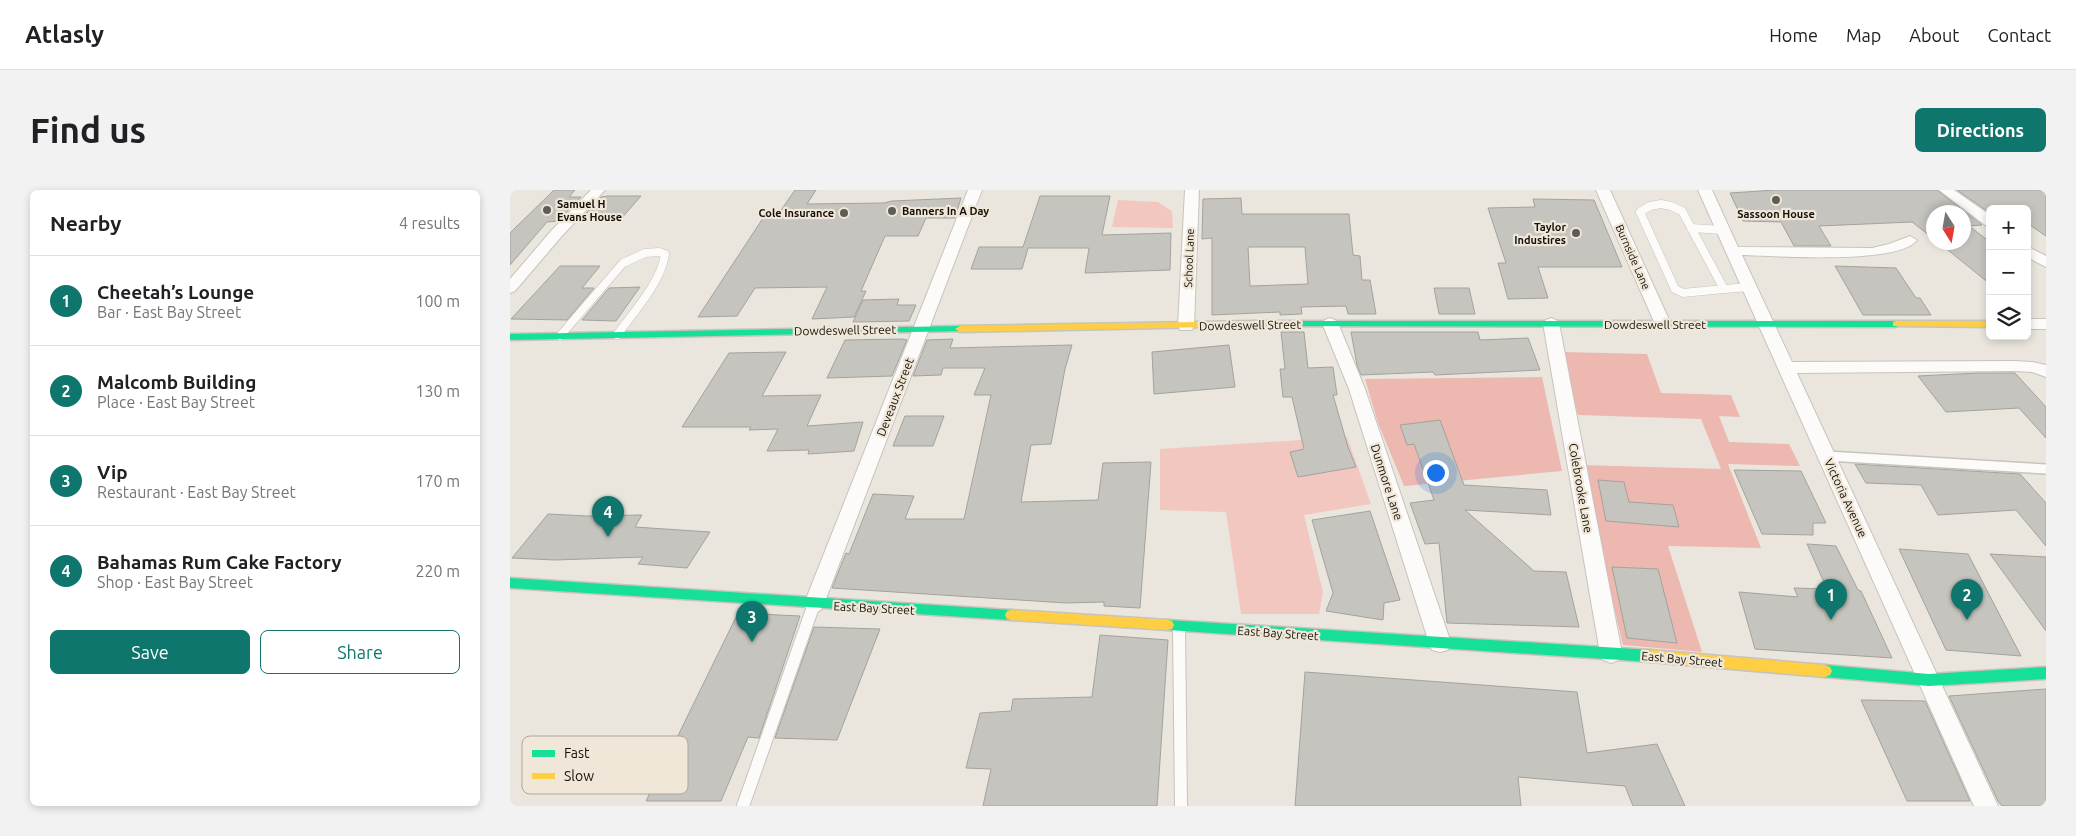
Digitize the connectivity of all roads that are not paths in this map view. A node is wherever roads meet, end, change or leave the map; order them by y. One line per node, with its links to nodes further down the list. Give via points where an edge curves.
1 (598, 190): 15 (street)
2 (975, 190): 25 (street, Deveaux Street)
3 (1192, 190): 24 (street, School Lane)
4 (1603, 190): 20 (street, Burnside Lane)
5 (1705, 190): 9 (street, Victoria Avenue)
6 (1946, 190): 7 (street)
7 (1986, 219)
8 (1691, 228): 9 (lane); 16 (lane); 16 (lane, via 1682,211 1672,205 1649,205 1640,212 1675,289 1683,293)
9 (1723, 230): 11 (street, Victoria Avenue)
10 (1910, 240): 11 (street, via 1893,248 1872,252)
11 (1733, 251): 14 (street, Victoria Avenue)
12 (2031, 253): 13 (street)
13 (2046, 263)
14 (1750, 287): 16 (lane); 19 (street, Victoria Avenue)
15 (510, 288)
16 (1724, 290)
17 (1330, 323): 18 (main road, Dowdeswell Street); 24 (main road, Dowdeswell Street); 36 (street, Dunmore Lane, via 1357,389)
18 (1551, 323): 20 (main road, Dowdeswell Street); 37 (street, Colebrooke Lane)
19 (1767, 323): 20 (main road, Dowdeswell Street); 21 (main road, Dowdeswell Street); 29 (street, Victoria Avenue)
20 (1663, 324)
21 (1986, 324)
22 (2031, 324): 23 (street)
23 (2046, 324)
24 (1186, 326): 25 (main road, Dowdeswell Street)
25 (922, 329): 26 (main road, Dowdeswell Street); 34 (street, Deveaux Street)
26 (617, 335): 27 (main road, Dowdeswell Street); 27 (lane, via 658,275 666,260 665,254 645,253 623,263)
27 (560, 336): 28 (main road, Dowdeswell Street)
28 (510, 337)
29 (1787, 368): 30 (street, via 2014,366); 31 (street, Victoria Avenue)
30 (2046, 371)
31 (1827, 456): 32 (lane); 39 (street, Victoria Avenue)
32 (2046, 469)
33 (510, 583): 34 (main road, East Bay Street)
34 (814, 604): 35 (main road, East Bay Street); 40 (lane)
35 (1179, 626): 36 (main road, East Bay Street); 41 (lane)
36 (1440, 643): 37 (main road, East Bay Street)
37 (1611, 654): 39 (main road, East Bay Street)
38 (2046, 674): 39 (main road, East Bay Street)
39 (1930, 680): 42 (street, Victoria Avenue)
40 (743, 806)
41 (1181, 806)
42 (1986, 806)

